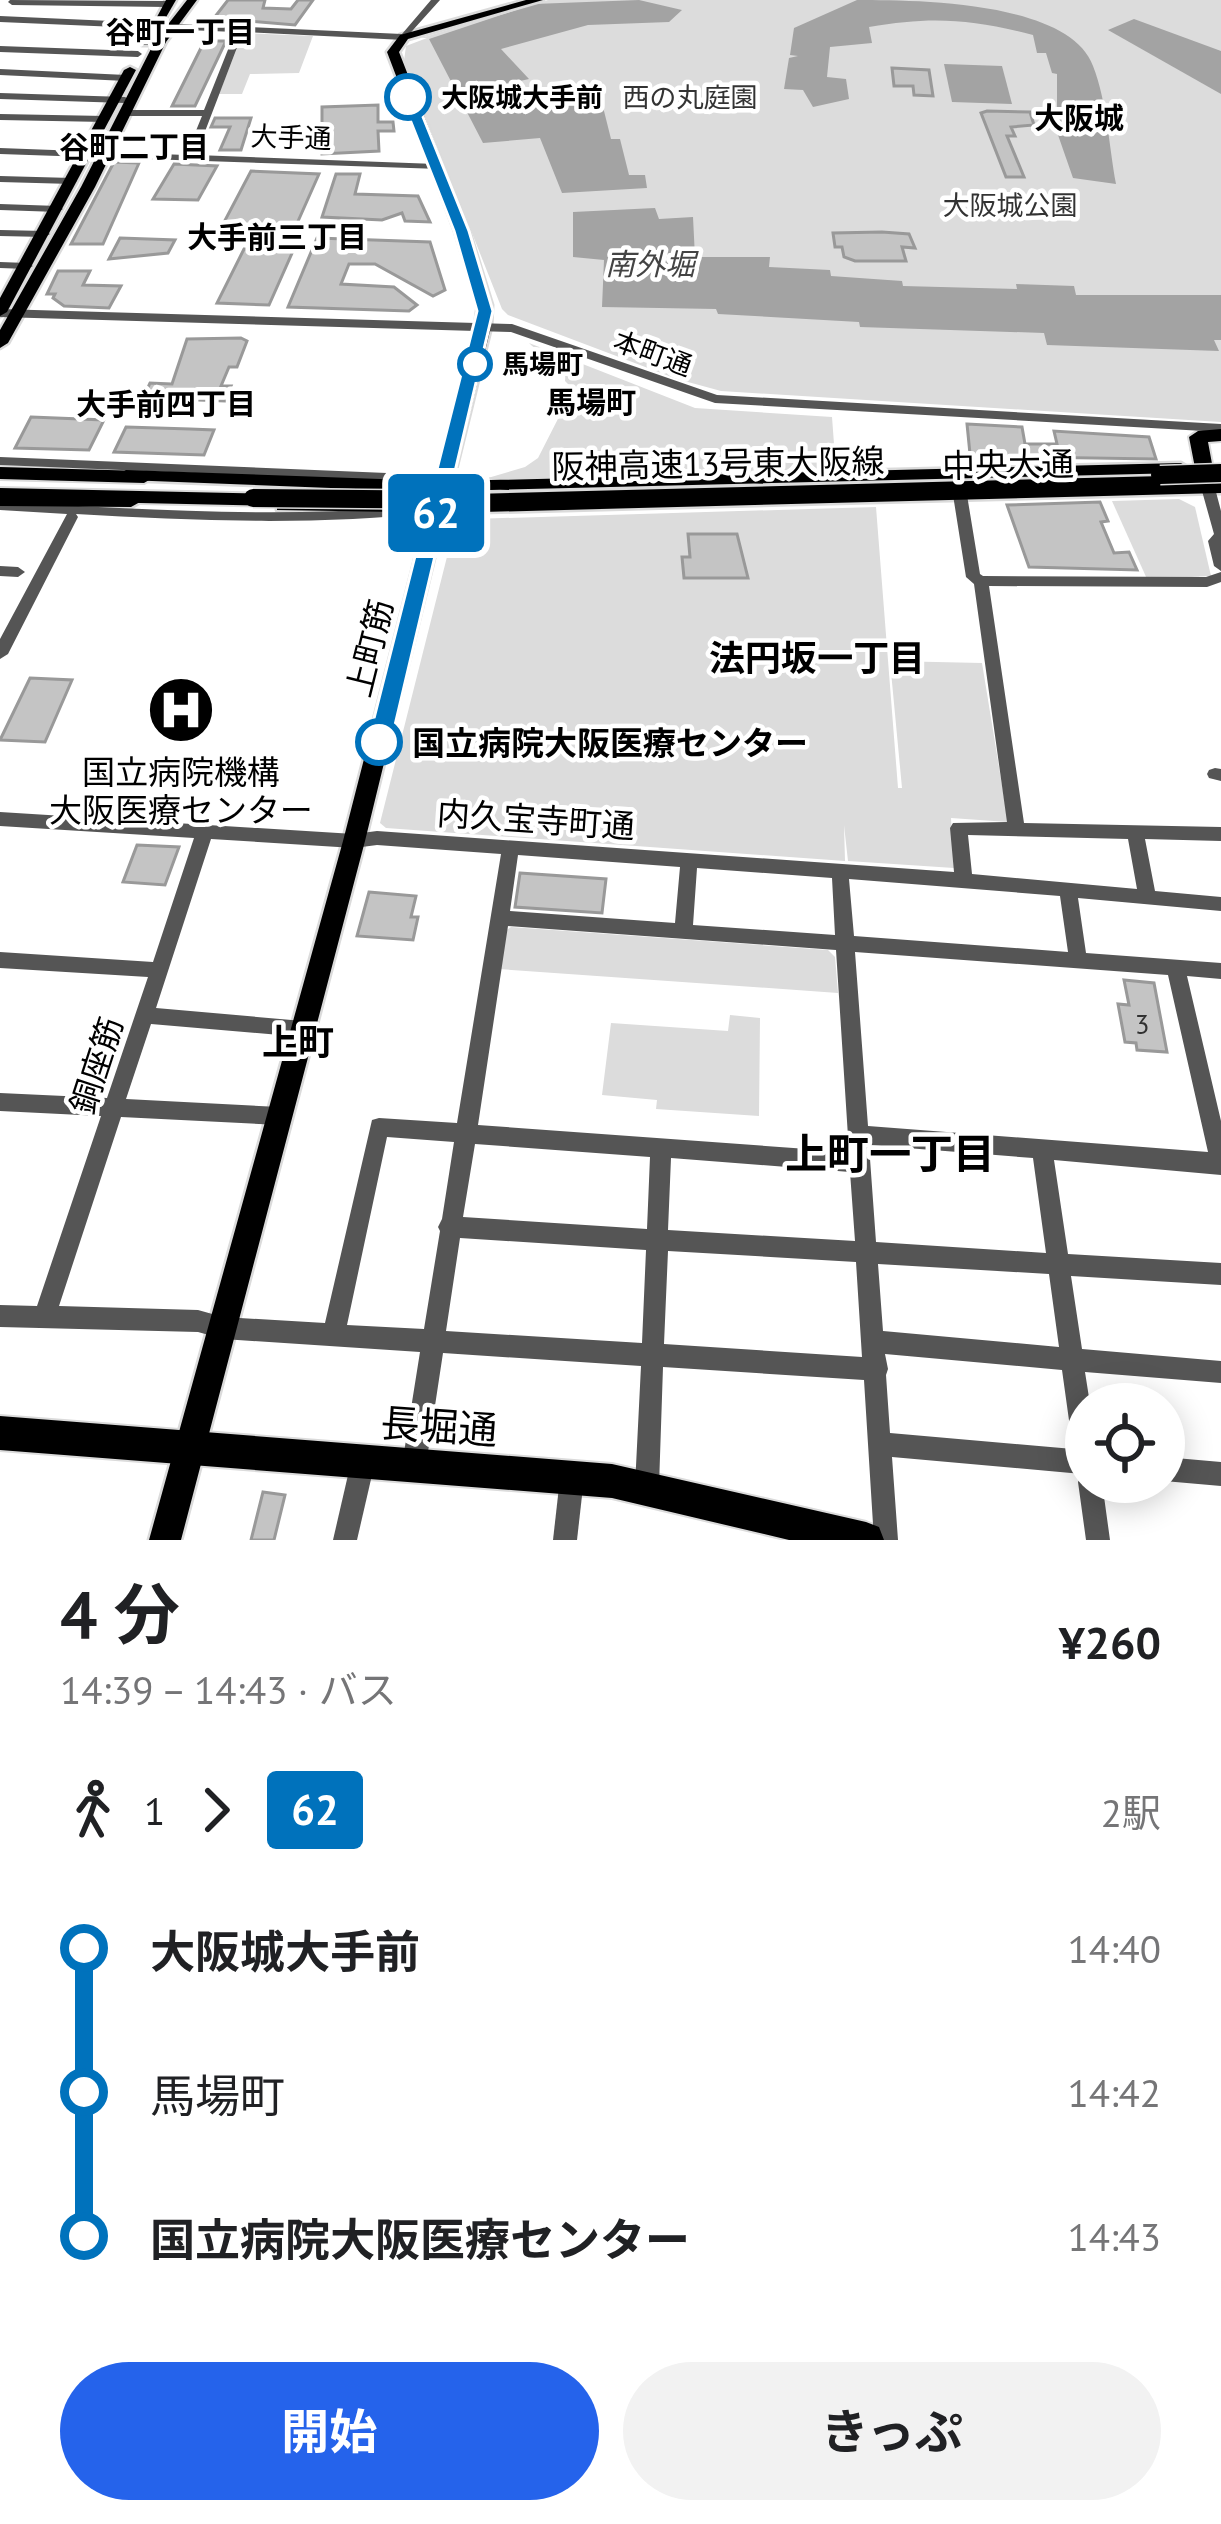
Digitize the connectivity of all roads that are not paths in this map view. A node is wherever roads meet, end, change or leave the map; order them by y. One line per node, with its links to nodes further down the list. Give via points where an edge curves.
1 (436, 0): 10 (street)
2 (538, 0): 10 (main road)
3 (179, 1): 5 (street); 8 (main road); 8 (main road)
4 (12, 2): 5 (street)
5 (60, 3): 7 (street)
6 (0, 19): 7 (street)
7 (45, 20): 8 (street); 12 (street)
8 (163, 27): 9 (street); 13 (main road); 18 (main road)
9 (240, 30): 10 (street); 19 (street)
10 (404, 38): 26 (main road, 上町筋, via 392,58)
11 (0, 49): 12 (street)
12 (19, 50): 13 (street); 14 (street)
13 (138, 54): 15 (main road)
14 (0, 72): 15 (street)
15 (126, 78): 17 (main road)
16 (0, 96): 17 (street)
17 (115, 100): 18 (street); 21 (main road)
18 (128, 106): 19 (street); 24 (main road)
19 (208, 112): 25 (street)
20 (0, 117): 21 (street)
21 (105, 119): 23 (main road)
22 (0, 151): 23 (street, 大手通)
23 (88, 153): 24 (street, 大手通); 28 (main road)
24 (105, 154): 25 (street, 大手通); 36 (main road)
25 (190, 158): 26 (street, 大手通)
26 (436, 167): 37 (main road, 上町筋, via 485,305)
27 (0, 179): 28 (street)
28 (72, 181): 30 (main road)
29 (0, 207): 30 (street)
30 (58, 209): 32 (main road)
31 (0, 233): 32 (street)
32 (44, 234): 34 (main road)
33 (0, 266): 34 (street)
34 (27, 266): 35 (main road)
35 (0, 313): 36 (street, 本町通)
36 (17, 314): 37 (street, 本町通); 38 (main road)
37 (483, 327): 39 (street, 本町通, via 524,330 715,399); 45 (main road, 上町筋)
38 (0, 343)
39 (1126, 424): 40 (street, 本町通); 42 (street, via 1189,434)
40 (1221, 432): 42 (highway, via 1198,437)
41 (144, 477): 43 (highway); 45 (main road, 中央大通)
42 (1216, 478): 43 (highway, 阪神高速13号東大阪線, bridge, via 326,501); 44 (main road, 中央大通); 45 (main road, 中央大通); 48 (street)
43 (0, 487): 45 (street, 中央大通, via 411,478); 46 (highway, bridge); 47 (street, 中央大通)
44 (960, 495): 45 (main road, 中央大通); 53 (street)
45 (440, 497): 46 (main road, 中央大通); 47 (street, 中央大通, via 340,517); 60 (main road, 上町筋)
46 (391, 507)
47 (74, 513): 54 (street)
48 (1221, 535): 49 (street)
49 (1221, 566)
50 (0, 571): 51 (street)
51 (18, 572)
52 (1221, 577): 53 (street)
53 (981, 581): 56 (street)
54 (0, 654)
55 (0, 819): 58 (street, 内久宝寺町通)
56 (1016, 828): 57 (street); 64 (street, via 959,829)
57 (1135, 831): 59 (street); 66 (street)
58 (205, 832): 60 (street, 内久宝寺町通); 74 (street, 銅座筋)
59 (1221, 834)
60 (354, 841): 61 (street, 内久宝寺町通); 77 (main road, 上町筋)
61 (511, 848): 62 (street, 内久宝寺町通); 68 (street)
62 (689, 860): 63 (street, 内久宝寺町通); 69 (street)
63 (840, 871): 64 (street, 内久宝寺町通); 70 (street)
64 (964, 880): 65 (street, 内久宝寺町通)
65 (1068, 889): 66 (street, 内久宝寺町通); 72 (street)
66 (1147, 896): 67 (street, 内久宝寺町通)
67 (1221, 904)
68 (500, 918): 69 (street); 81 (street)
69 (683, 930): 70 (street)
70 (845, 943): 72 (street); 82 (street)
71 (0, 960): 74 (street)
72 (1078, 960): 73 (street)
73 (1176, 967): 75 (street); 86 (street)
74 (159, 970): 76 (street, 銅座筋)
75 (1221, 971)
76 (144, 1015): 77 (street); 79 (street, 銅座筋)
77 (303, 1029): 80 (main road, 上町筋)
78 (0, 1102): 79 (street)
79 (112, 1109): 80 (street); 93 (street, 銅座筋)
80 (279, 1117): 94 (main road, 上町筋)
81 (464, 1134): 83 (street); 87 (street); 95 (street, via 379,1127)
82 (858, 1135): 84 (street); 85 (street)
83 (661, 1148): 85 (street); 88 (street)
84 (1042, 1150): 86 (street); 90 (street)
85 (860, 1163): 89 (street)
86 (1221, 1164)
87 (448, 1227): 88 (street); 96 (street)
88 (657, 1239): 89 (street); 98 (street)
89 (868, 1252): 90 (street); 97 (street)
90 (1058, 1264): 91 (street); 99 (street)
91 (1221, 1274)
92 (0, 1316): 93 (street)
93 (44, 1318): 94 (street)
94 (223, 1328): 95 (street); 105 (main road, 上町筋)
95 (334, 1335): 96 (street)
96 (430, 1342): 98 (street); 108 (street)
97 (875, 1342): 99 (street); 100 (street)
98 (652, 1356): 100 (street); 112 (street)
99 (1070, 1357): 101 (street); 102 (street)
100 (877, 1369): 104 (street)
101 (1221, 1372)
102 (1074, 1383)
103 (0, 1433): 105 (highway, 長堀通)
104 (882, 1444): 106 (street); 118 (street)
105 (190, 1451): 107 (highway, 長堀通); 114 (main road, 上町筋)
106 (1065, 1457)
107 (363, 1462): 108 (highway, 長堀通); 115 (street)
108 (414, 1465): 111 (highway, 長堀通)
109 (1185, 1471): 110 (street)
110 (1221, 1474)
111 (572, 1478): 112 (highway, 長堀通); 116 (street)
112 (647, 1486): 117 (highway, 長堀通)
113 (1093, 1503): 119 (street)
114 (165, 1540)
115 (346, 1540)
116 (565, 1540)
117 (866, 1540)
118 (886, 1540)
119 (1098, 1540)

